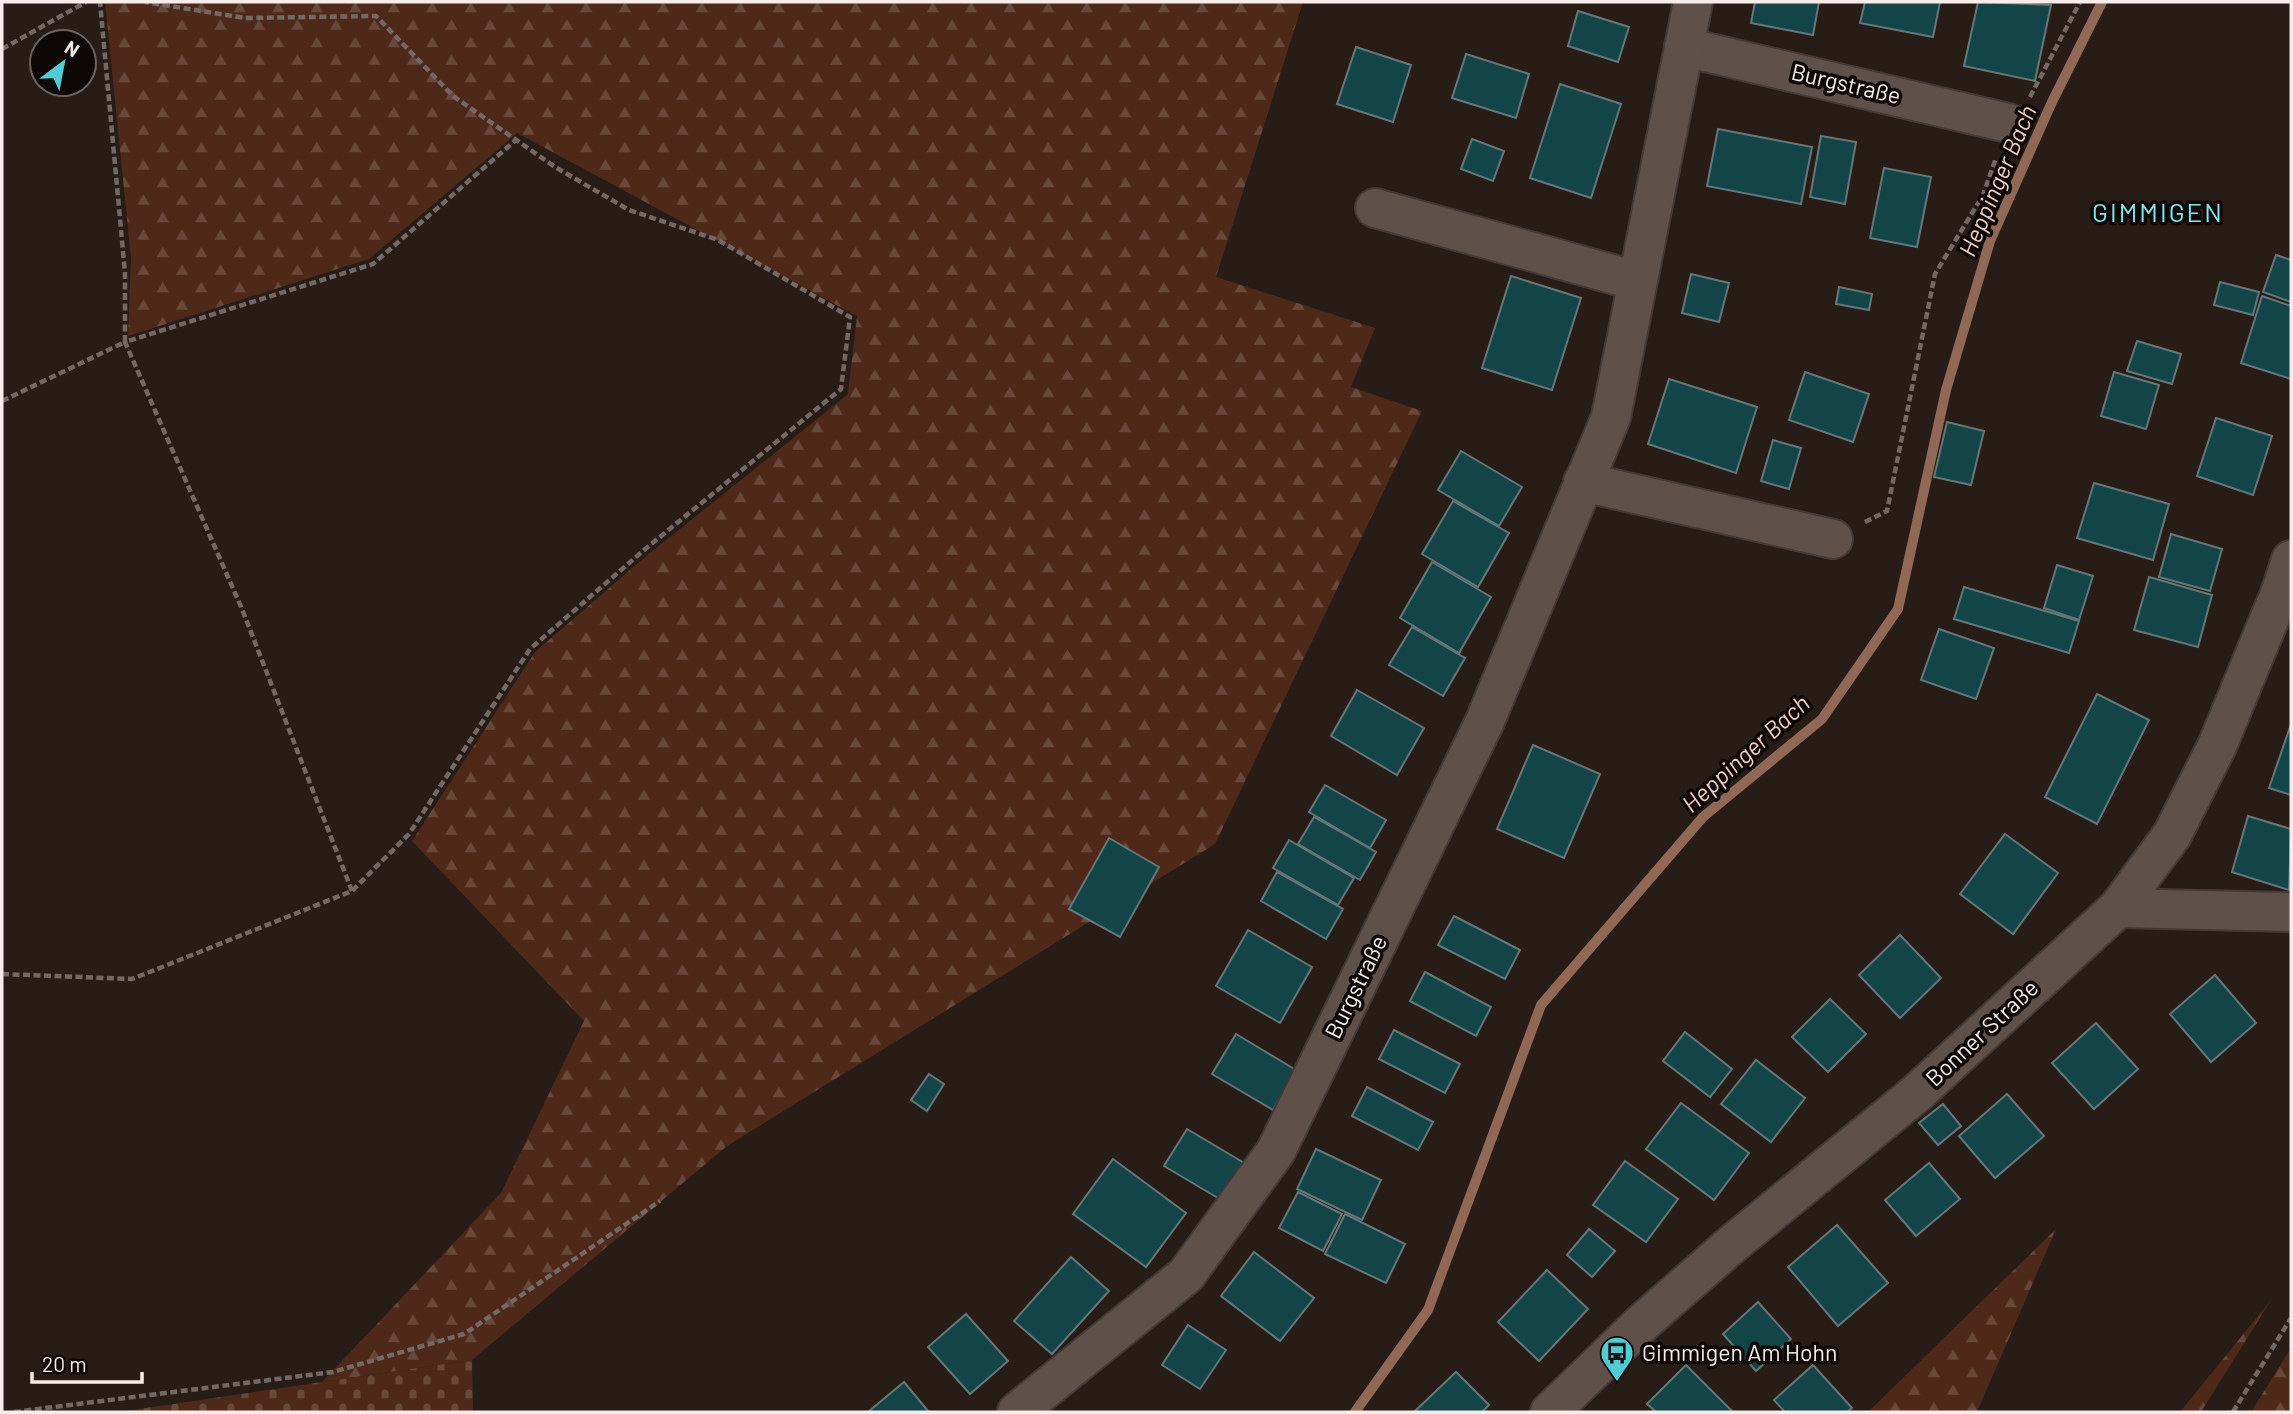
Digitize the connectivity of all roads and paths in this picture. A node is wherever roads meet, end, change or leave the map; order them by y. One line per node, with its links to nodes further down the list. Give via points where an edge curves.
1 (86, 2): 7 (path)
2 (100, 2): 12 (path, via 125,273)
3 (145, 2): 9 (path, via 245,18 376,16 453,96)
4 (1693, 2): 6 (street, Burgstraße)
5 (2080, 2): 8 (path, via 2036,90)
6 (1684, 47): 8 (street, Burgstraße); 11 (street, Burgstraße)
7 (2, 49)
8 (2008, 123): 15 (path, via 1983,195 1935,274 1887,510)
9 (516, 140): 12 (path, via 373,264); 17 (path, via 629,210 718,240 850,317 841,389 530,649 409,834)
10 (1376, 208): 11 (street)
11 (1637, 281): 14 (street, Burgstraße, via 1611,417)
12 (125, 342): 13 (path); 17 (path, via 242,609)
13 (2, 401)
14 (1583, 482): 15 (street); 24 (street, Burgstraße, via 1485,720 1276,1151 1186,1275)
15 (1833, 539)
16 (2291, 560): 18 (street, Bonner Straße, via 2206,768 2172,835)
17 (352, 891): 20 (path, via 132,979)
18 (2118, 908): 19 (street); 25 (street, Bonner Straße, via 1917,1093 1641,1324)
19 (2291, 912)
20 (2, 974)
21 (660, 1201): 23 (path, via 464,1334 333,1372)
22 (2291, 1318): 26 (path)
23 (14, 1412)
24 (1017, 1412)
25 (1550, 1412)
26 (2233, 1412)

